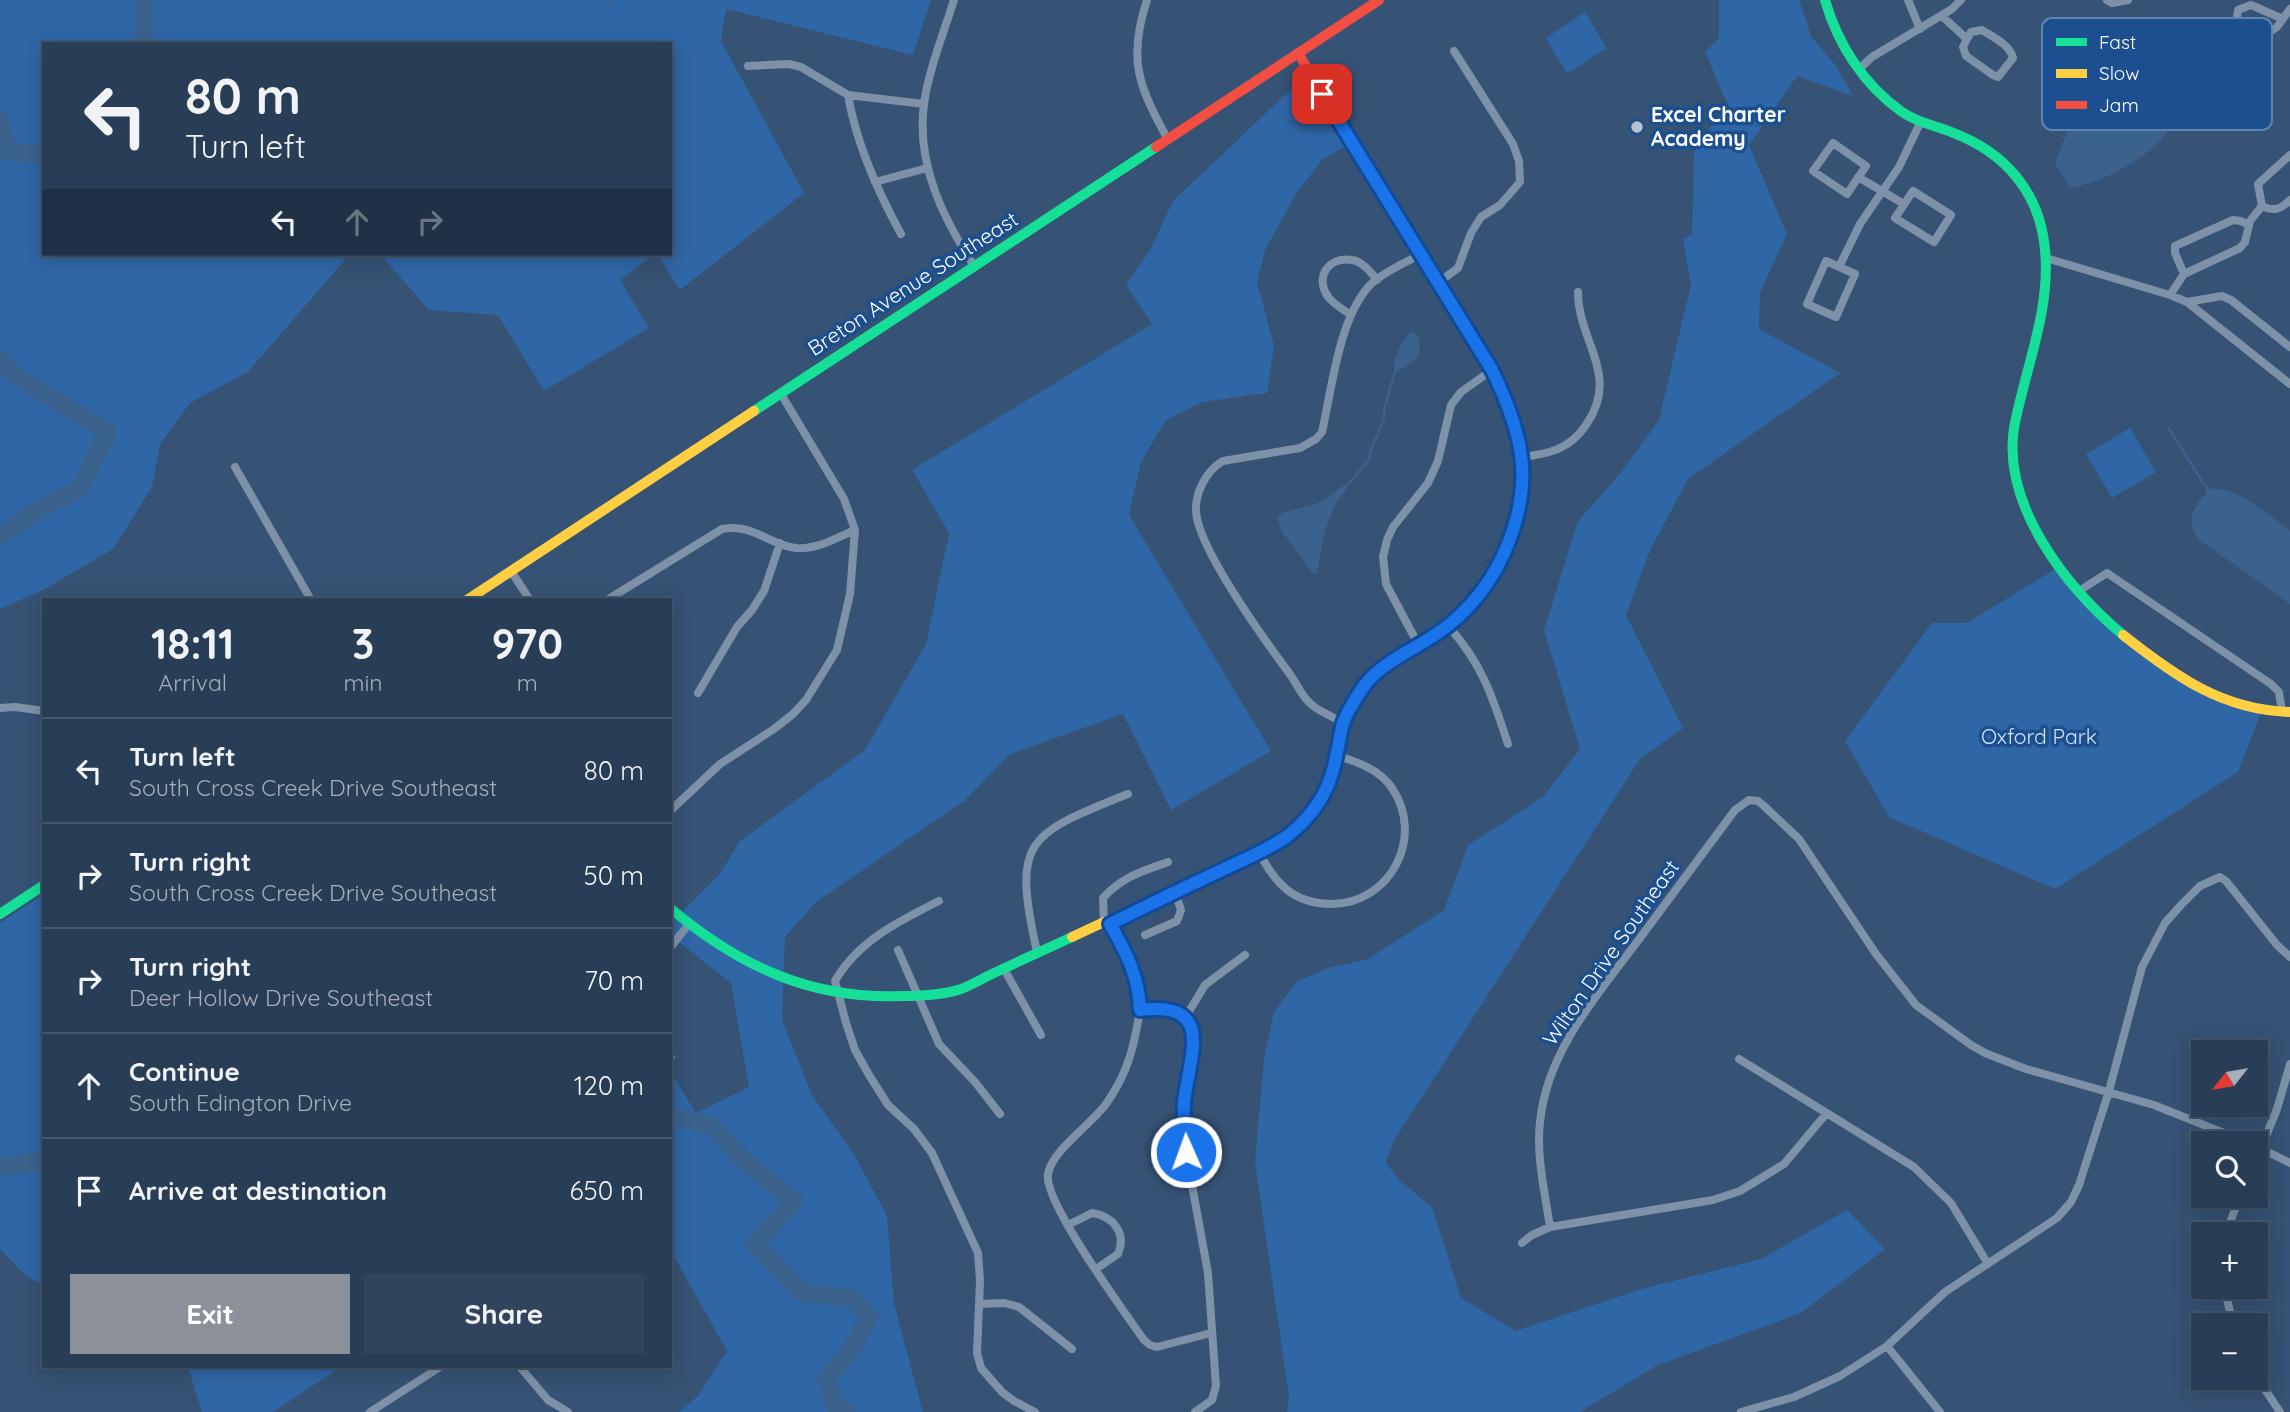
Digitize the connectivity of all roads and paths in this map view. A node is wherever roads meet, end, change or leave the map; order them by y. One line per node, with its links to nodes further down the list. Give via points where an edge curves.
1 (954, 0): 21 (street)
2 (1147, 0): 23 (street, via 1135,50 1138,74)
3 (1379, 0): 17 (street, Breton Avenue Southeast)
4 (1825, 0): 19 (street, via 1842,43)
5 (1908, 0): 13 (street)
6 (1961, 0): 10 (street)
7 (2107, 0): 8 (street, via 2112,4)
8 (2128, 0)
9 (2290, 9): 12 (street)
10 (1942, 16): 13 (street); 15 (street)
11 (2237, 18): 12 (street, via 2238,10 2251,5)
12 (2283, 19): 14 (street)
13 (1920, 29): 19 (street)
14 (2272, 30)
15 (1967, 38): 15 (street, via 1966,56 1993,75 2002,74 2014,58 2012,51 1982,30)
16 (1454, 51): 40 (street, via 1513,144 1520,182 1500,205 1480,216 1458,268)
17 (1298, 53): 23 (street, Breton Avenue Southeast); 34 (street)
18 (748, 66): 20 (street, via 801,67)
19 (1859, 69): 22 (street, via 1890,103)
20 (848, 95): 21 (street); 27 (street)
21 (924, 104): 25 (street)
22 (1920, 123): 28 (street, via 1899,167); 35 (street, via 1953,132 1999,157 2023,183 2037,208)
23 (1168, 139): 36 (street, Breton Avenue Southeast)
24 (2290, 155): 31 (street, via 2259,184)
25 (927, 168): 27 (street); 36 (street, via 942,210)
26 (1858, 177): 26 (street, via 1847,194 1814,171 1833,143 1866,166); 28 (street)
27 (876, 182): 33 (street)
28 (1880, 192): 30 (street); 37 (street)
29 (2290, 200): 31 (street, via 2280,209)
30 (1904, 204): 30 (street, via 1913,191 1951,215 1934,242 1895,218)
31 (2262, 206): 32 (street)
32 (2248, 225): 38 (street, via 2240,248); 38 (street, via 2233,220 2175,246)
33 (901, 234)
34 (1421, 254): 39 (street); 40 (street)
35 (2046, 258): 42 (street); 54 (street, via 2046,284 2012,447 2017,485 2035,526)
36 (974, 266): 48 (street, Breton Avenue Southeast)
37 (1839, 267): 37 (street, via 1855,274 1836,317 1807,304 1826,261)
38 (2184, 274): 42 (street)
39 (1377, 280): 44 (street); 44 (street, via 1351,260 1329,264 1323,272 1322,284 1329,298)
40 (1439, 282): 46 (street)
41 (1578, 292): 49 (street, via 1600,374 1597,406 1570,444 1548,454)
42 (2170, 295): 43 (street)
43 (2187, 302): 45 (street, via 2222,296); 47 (street)
44 (1351, 315): 65 (street, via 1322,432 1300,448 1216,465 1198,494 1196,512 1205,544 1268,645 1311,705)
45 (2290, 347)
46 (1492, 370): 49 (street, via 1508,404); 60 (street, via 1451,405 1428,483 1387,540 1383,558 1386,584)
47 (2290, 384)
48 (781, 394): 51 (street, via 844,499); 53 (street, Breton Avenue Southeast)
49 (1522, 457): 59 (street, via 1523,494 1516,528 1497,568 1472,604)
50 (235, 467): 55 (street)
51 (855, 530): 52 (street, via 807,548); 69 (street, via 850,594 837,650 806,700 774,729 720,764)
52 (780, 543): 58 (street, via 745,528 722,529); 61 (street, via 764,591)
53 (511, 571): 56 (street, Breton Avenue Southeast); 57 (street)
54 (2079, 591): 64 (street, via 2136,645 2186,680 2227,701); 64 (street, via 2107,573 2271,684)
55 (308, 598)
56 (470, 598)
57 (529, 598)
58 (610, 598)
59 (1448, 626): 60 (street); 66 (street, via 1467,646 1481,672)
60 (1419, 646): 65 (street, via 1396,657 1367,682)
61 (698, 693)
62 (0, 708): 63 (street)
63 (42, 711)
64 (2286, 712)
65 (1342, 724): 67 (street)
66 (1508, 744)
67 (1338, 756): 70 (street, via 1324,794 1304,821); 70 (street, via 1377,773 1400,805 1405,846 1393,872 1376,890 1348,904 1320,904 1301,900 1279,884)
68 (1128, 794): 82 (street, via 1068,818 1035,844 1024,876)
69 (672, 809)
70 (1259, 852): 73 (street)
71 (1168, 862): 77 (street, via 1114,886 1103,898)
72 (42, 886): 76 (street)
73 (1175, 892): 77 (street); 79 (street, via 1181,910 1177,921)
74 (939, 901): 86 (street, via 853,954 835,981)
75 (672, 910): 78 (street)
76 (0, 914)
77 (1107, 923): 82 (street); 88 (street, via 1130,958)
78 (688, 925): 80 (street); 86 (street, via 758,970)
79 (1145, 935)
80 (672, 945)
81 (898, 950): 87 (street)
82 (1037, 952): 85 (street)
83 (1245, 955): 89 (street, via 1205,985)
84 (2290, 957): 93 (street, via 2227,881 2220,877 2200,886 2165,923 2142,967)
85 (1003, 969): 87 (street, via 960,989); 90 (street)
86 (840, 994): 87 (street, via 863,998); 105 (street, via 855,1050 888,1105 924,1141 978,1253)
87 (918, 995): 94 (street, via 939,1044)
88 (1140, 1010): 89 (street, via 1172,1011); 100 (street, via 1132,1057 1107,1104 1056,1157 1047,1176)
89 (1185, 1018): 106 (street, via 1194,1034 1184,1103 1186,1152 1208,1273)
90 (1041, 1035)
91 (1740, 1059): 95 (street)
92 (2290, 1063): 97 (street)
93 (2109, 1091): 96 (street); 101 (street, Wilton Drive Southeast, via 1985,1053 1916,1005 1799,839 1758,801 1749,800 1735,810 1565,1043 1548,1080 1540,1119 1538,1145); 103 (street, via 2071,1202 2043,1229)
94 (1000, 1114)
95 (1826, 1114): 101 (street, via 1784,1164 1740,1191 1713,1200); 103 (street, via 1914,1167 1933,1184 1951,1203)
96 (2221, 1131)
97 (2266, 1131)
98 (2268, 1153): 99 (street)
99 (2290, 1163)
100 (1068, 1225): 104 (street); 104 (street, via 1092,1213 1108,1217 1116,1227 1121,1238 1118,1254)
101 (1550, 1227): 102 (street)
102 (1522, 1243)
103 (1988, 1264): 107 (street, via 1945,1292)
104 (1096, 1269): 106 (street, via 1150,1345)
105 (979, 1304): 108 (street, via 1019,1307); 114 (street, via 977,1353 981,1368 1002,1392)
106 (1211, 1333): 115 (street, via 1216,1386 1212,1400)
107 (1887, 1346): 116 (street, via 1817,1388); 117 (street)
108 (1072, 1349)
109 (439, 1368): 112 (street)
110 (521, 1368): 113 (street, via 548,1400)
111 (2265, 1390): 118 (street)
112 (376, 1410)
113 (568, 1412)
114 (1035, 1412)
115 (1195, 1412)
116 (1741, 1412)
117 (1940, 1412)
118 (2280, 1412)

